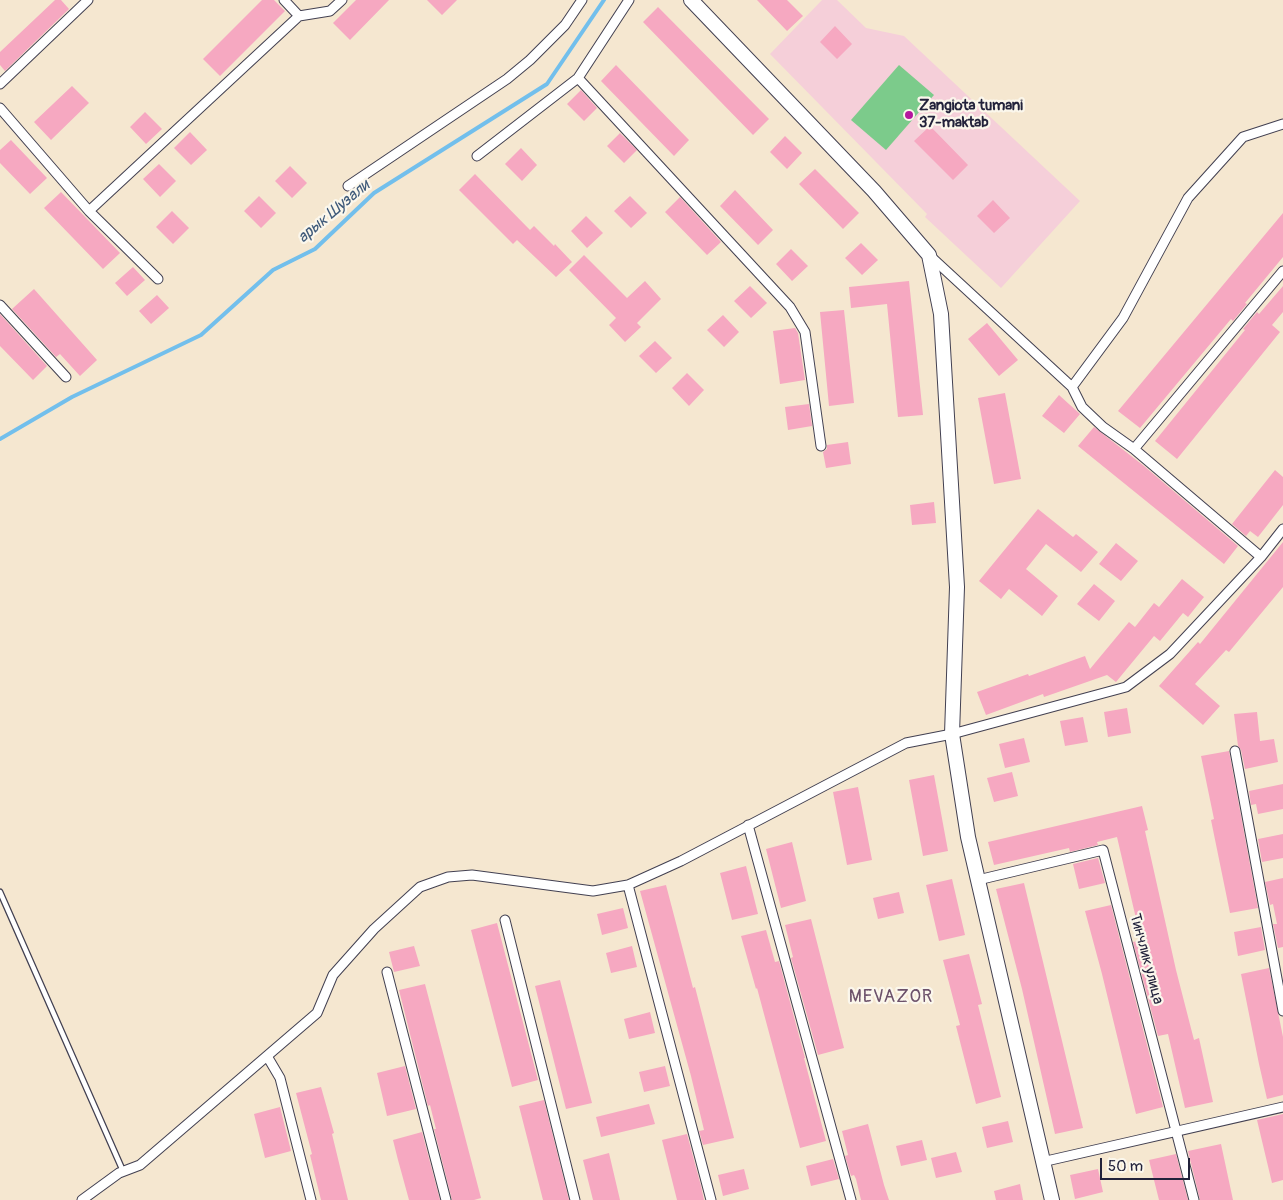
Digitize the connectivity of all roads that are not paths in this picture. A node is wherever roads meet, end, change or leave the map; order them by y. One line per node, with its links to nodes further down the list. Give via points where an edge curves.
1 (88, 0): 9 (street)
2 (284, 0): 7 (street)
3 (342, 0): 7 (street, via 330,11)
4 (582, 0): 13 (street, via 565,25 507,79)
5 (629, 0): 8 (street)
6 (691, 0): 15 (main road, via 874,191)
7 (298, 16): 14 (street)
8 (578, 78): 12 (street); 21 (street, via 790,307 805,332)
9 (0, 84)
10 (0, 108): 14 (street)
11 (1283, 124): 20 (street, via 1243,137 1188,198 1123,318)
12 (477, 156)
13 (348, 186)
14 (89, 211): 17 (street)
15 (930, 255): 20 (street); 25 (main road, via 941,314 956,587)
16 (1283, 271): 22 (street)
17 (158, 280)
18 (0, 305): 19 (street)
19 (66, 377)
20 (1072, 387): 22 (street, via 1082,407)
21 (821, 446)
22 (1134, 449): 24 (street)
23 (1283, 529): 24 (street)
24 (1261, 557): 25 (street, via 1170,654 1126,687)
25 (952, 734): 27 (street, via 906,743); 28 (main road)
26 (1235, 751): 33 (street)
27 (748, 825): 29 (street); 44 (street)
28 (978, 880): 36 (street, Тинчлик улица, via 1103,850); 37 (main road)
29 (628, 885): 34 (street, via 593,891 472,875 448,877 420,888 374,929 334,975 316,1013); 43 (street)
30 (0, 892): 38 (lane)
31 (505, 920): 42 (street)
32 (387, 972): 41 (street)
33 (1283, 1012)
34 (267, 1056): 38 (street, via 140,1165); 40 (street, via 280,1078)
35 (1283, 1107): 36 (street)
36 (1177, 1131): 37 (street); 46 (street, Тинчлик улица)
37 (1042, 1162): 45 (main road)
38 (123, 1171): 39 (street)
39 (82, 1200)
40 (311, 1200)
41 (446, 1200)
42 (575, 1200)
43 (711, 1200)
44 (851, 1200)
45 (1052, 1200)
46 (1194, 1200)

